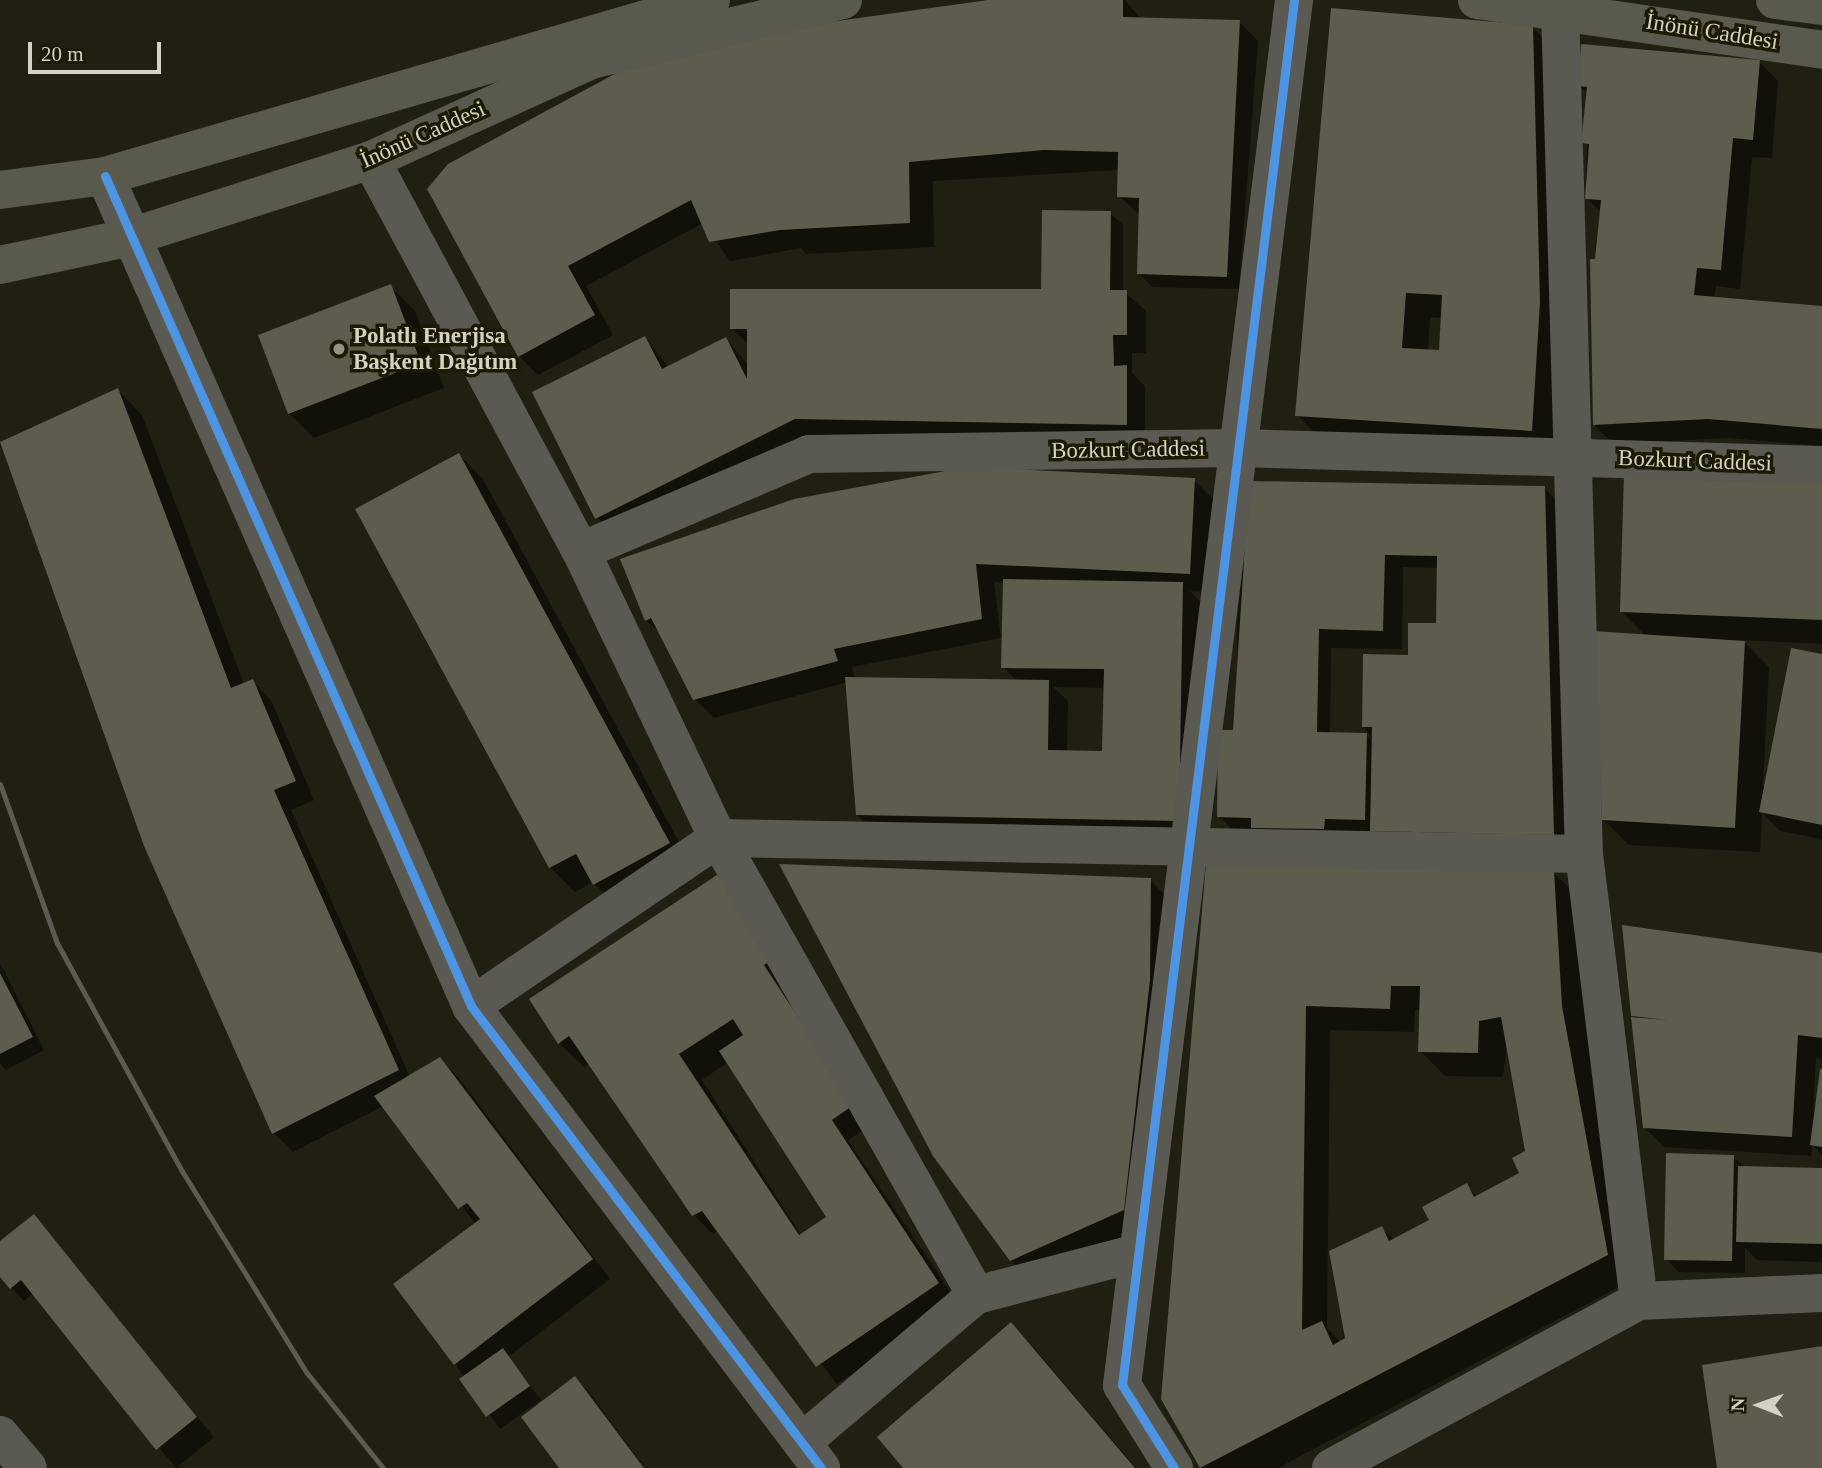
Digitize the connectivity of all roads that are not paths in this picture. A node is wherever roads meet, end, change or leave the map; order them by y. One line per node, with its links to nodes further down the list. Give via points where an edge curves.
1 (711, 0): 10 (main road, İnönü Caddesi)
2 (843, 0): 9 (main road, İnönü Caddesi, via 591,60)
3 (1294, 0): 14 (street)
4 (1477, 0): 7 (main road, İnönü Caddesi)
5 (1775, 0): 6 (main road, İnönü Caddesi)
6 (1822, 6)
7 (1560, 8): 8 (main road, İnönü Caddesi); 15 (street)
8 (1822, 50)
9 (371, 160): 12 (main road, İnönü Caddesi); 17 (street)
10 (105, 176): 11 (main road, İnönü Caddesi); 12 (street)
11 (0, 190)
12 (127, 238): 13 (main road, İnönü Caddesi); 21 (street)
13 (0, 265)
14 (1237, 448): 15 (street, Bozkurt Caddesi); 17 (street, Bozkurt Caddesi, via 809,454); 19 (street)
15 (1574, 456): 16 (street, Bozkurt Caddesi); 20 (street)
16 (1822, 465)
17 (580, 551): 18 (street)
18 (718, 838): 19 (street); 21 (street); 24 (street)
19 (1194, 847): 20 (street); 22 (street)
20 (1584, 854): 25 (street)
21 (471, 1006): 27 (street)
22 (1137, 1253): 24 (street); 29 (street, via 1122,1385)
23 (1822, 1293): 25 (street)
24 (976, 1295): 27 (street)
25 (1639, 1301): 30 (street)
26 (0, 1435): 28 (street)
27 (812, 1455)
28 (28, 1468)
29 (1174, 1468)
30 (1331, 1468)

